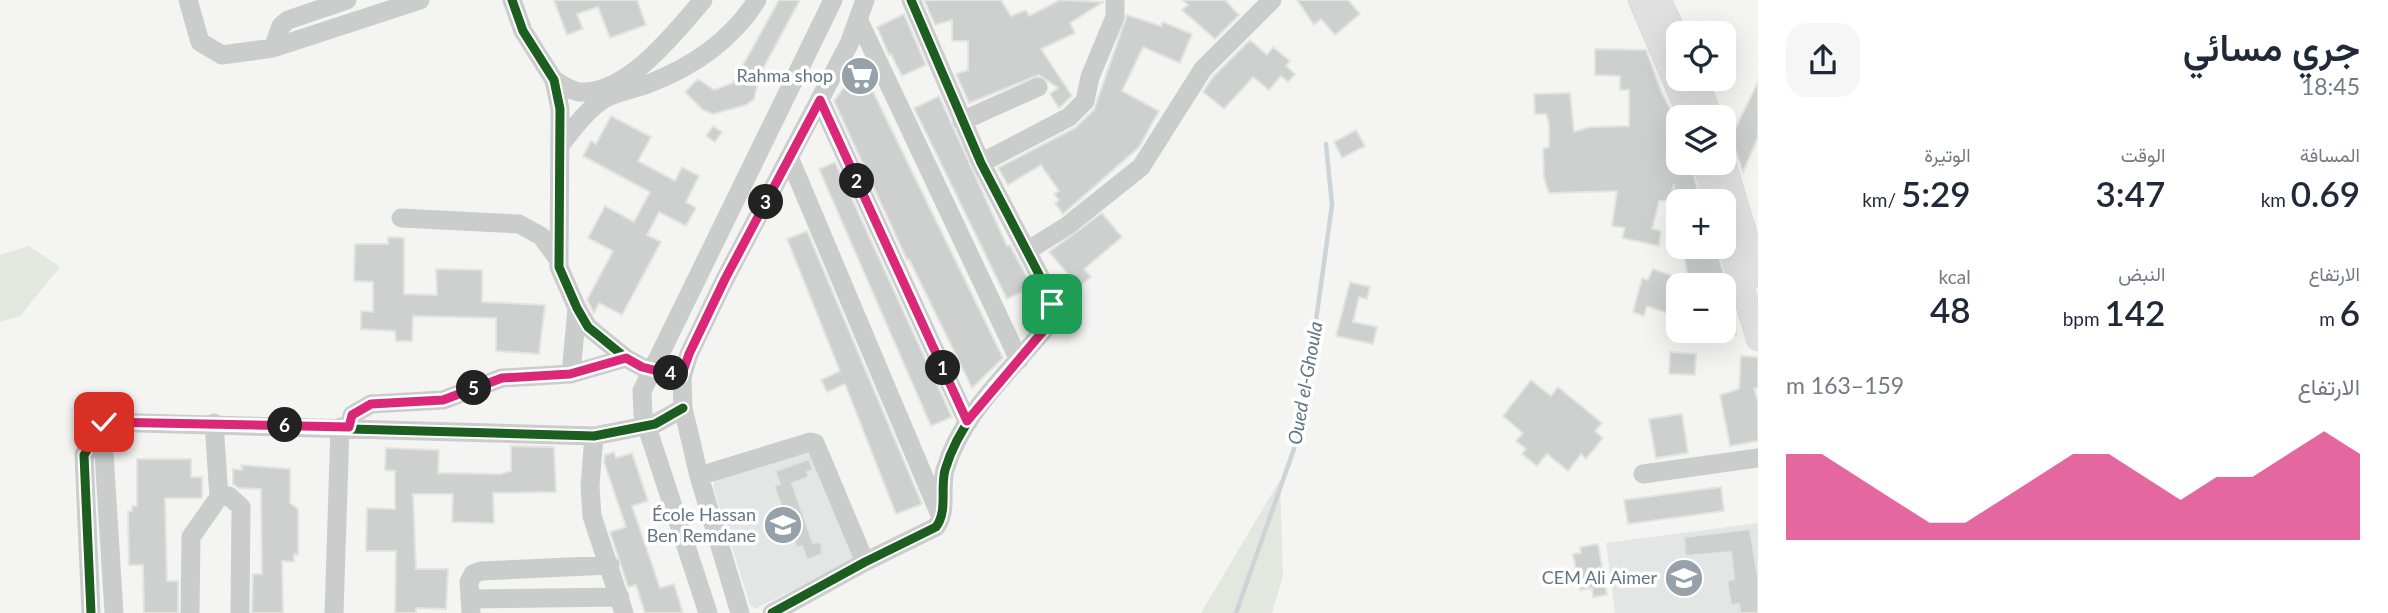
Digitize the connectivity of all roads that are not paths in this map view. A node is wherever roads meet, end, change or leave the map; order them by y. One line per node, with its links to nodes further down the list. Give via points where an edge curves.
1 (188, 0): 17 (street, via 200,42 210,51 222,55)
2 (347, 0): 14 (street)
3 (420, 0): 17 (street)
4 (512, 0): 18 (street, via 523,31)
5 (703, 0): 18 (street, via 667,41 621,80 594,91 576,92)
6 (757, 0): 23 (street, via 708,54 647,85 606,98)
7 (833, 0): 36 (street)
8 (865, 0): 15 (street)
9 (911, 0): 22 (street)
10 (1115, 0): 25 (street, via 1112,29 1090,77 1085,101 1069,117)
11 (1272, 0): 28 (street, via 1203,69 1141,167 1067,226)
12 (1640, 0): 21 (main road)
13 (1659, 0): 16 (main road)
14 (317, 6): 17 (street, via 281,26)
15 (859, 21): 20 (street); 35 (street)
16 (1669, 21)
17 (273, 48)
18 (554, 80): 23 (street)
19 (1038, 87): 22 (street)
20 (820, 100): 24 (street); 40 (street)
21 (1685, 105)
22 (962, 121): 25 (street)
23 (561, 144): 30 (street)
24 (789, 157): 38 (street, via 725,279); 50 (street)
25 (981, 163): 28 (street)
26 (1728, 175): 31 (main road)
27 (401, 218): 30 (street, via 519,223 541,236)
28 (1027, 251): 35 (street, via 1052,304 1044,330)
29 (1734, 259): 33 (main road)
30 (559, 260): 32 (street)
31 (1758, 276)
32 (577, 308): 34 (street, via 588,327); 37 (street)
33 (1758, 339)
34 (626, 358): 36 (street); 37 (street)
35 (1019, 360): 40 (street)
36 (651, 369): 38 (street); 42 (street, via 641,404)
37 (570, 374): 43 (street, via 502,378 443,400 371,404 352,415)
38 (681, 377): 39 (street)
39 (683, 408): 42 (street); 48 (street)
40 (967, 421): 50 (street, via 945,471)
41 (214, 423): 43 (street); 45 (street, via 111,420 99,426); 49 (street)
42 (647, 426): 44 (street); 61 (street)
43 (345, 427): 44 (street); 60 (street)
44 (594, 436): 52 (street, via 592,516)
45 (92, 444): 56 (street, via 84,455); 57 (street, via 104,453)
46 (1758, 458): 47 (street)
47 (1643, 474)
48 (699, 476): 51 (street, via 815,443); 62 (street)
49 (219, 497): 58 (street, via 191,537); 59 (street, via 229,496 241,507)
50 (942, 519): 51 (street, via 936,527)
51 (864, 562): 53 (street)
52 (610, 565): 54 (street); 55 (street, via 481,571 470,577)
53 (823, 584): 63 (street); 64 (street)
54 (622, 605): 55 (street)
55 (471, 606)
56 (91, 613)
57 (114, 613)
58 (190, 613)
59 (240, 613)
60 (334, 613)
61 (708, 613)
62 (740, 613)
63 (772, 613)
64 (798, 613)

